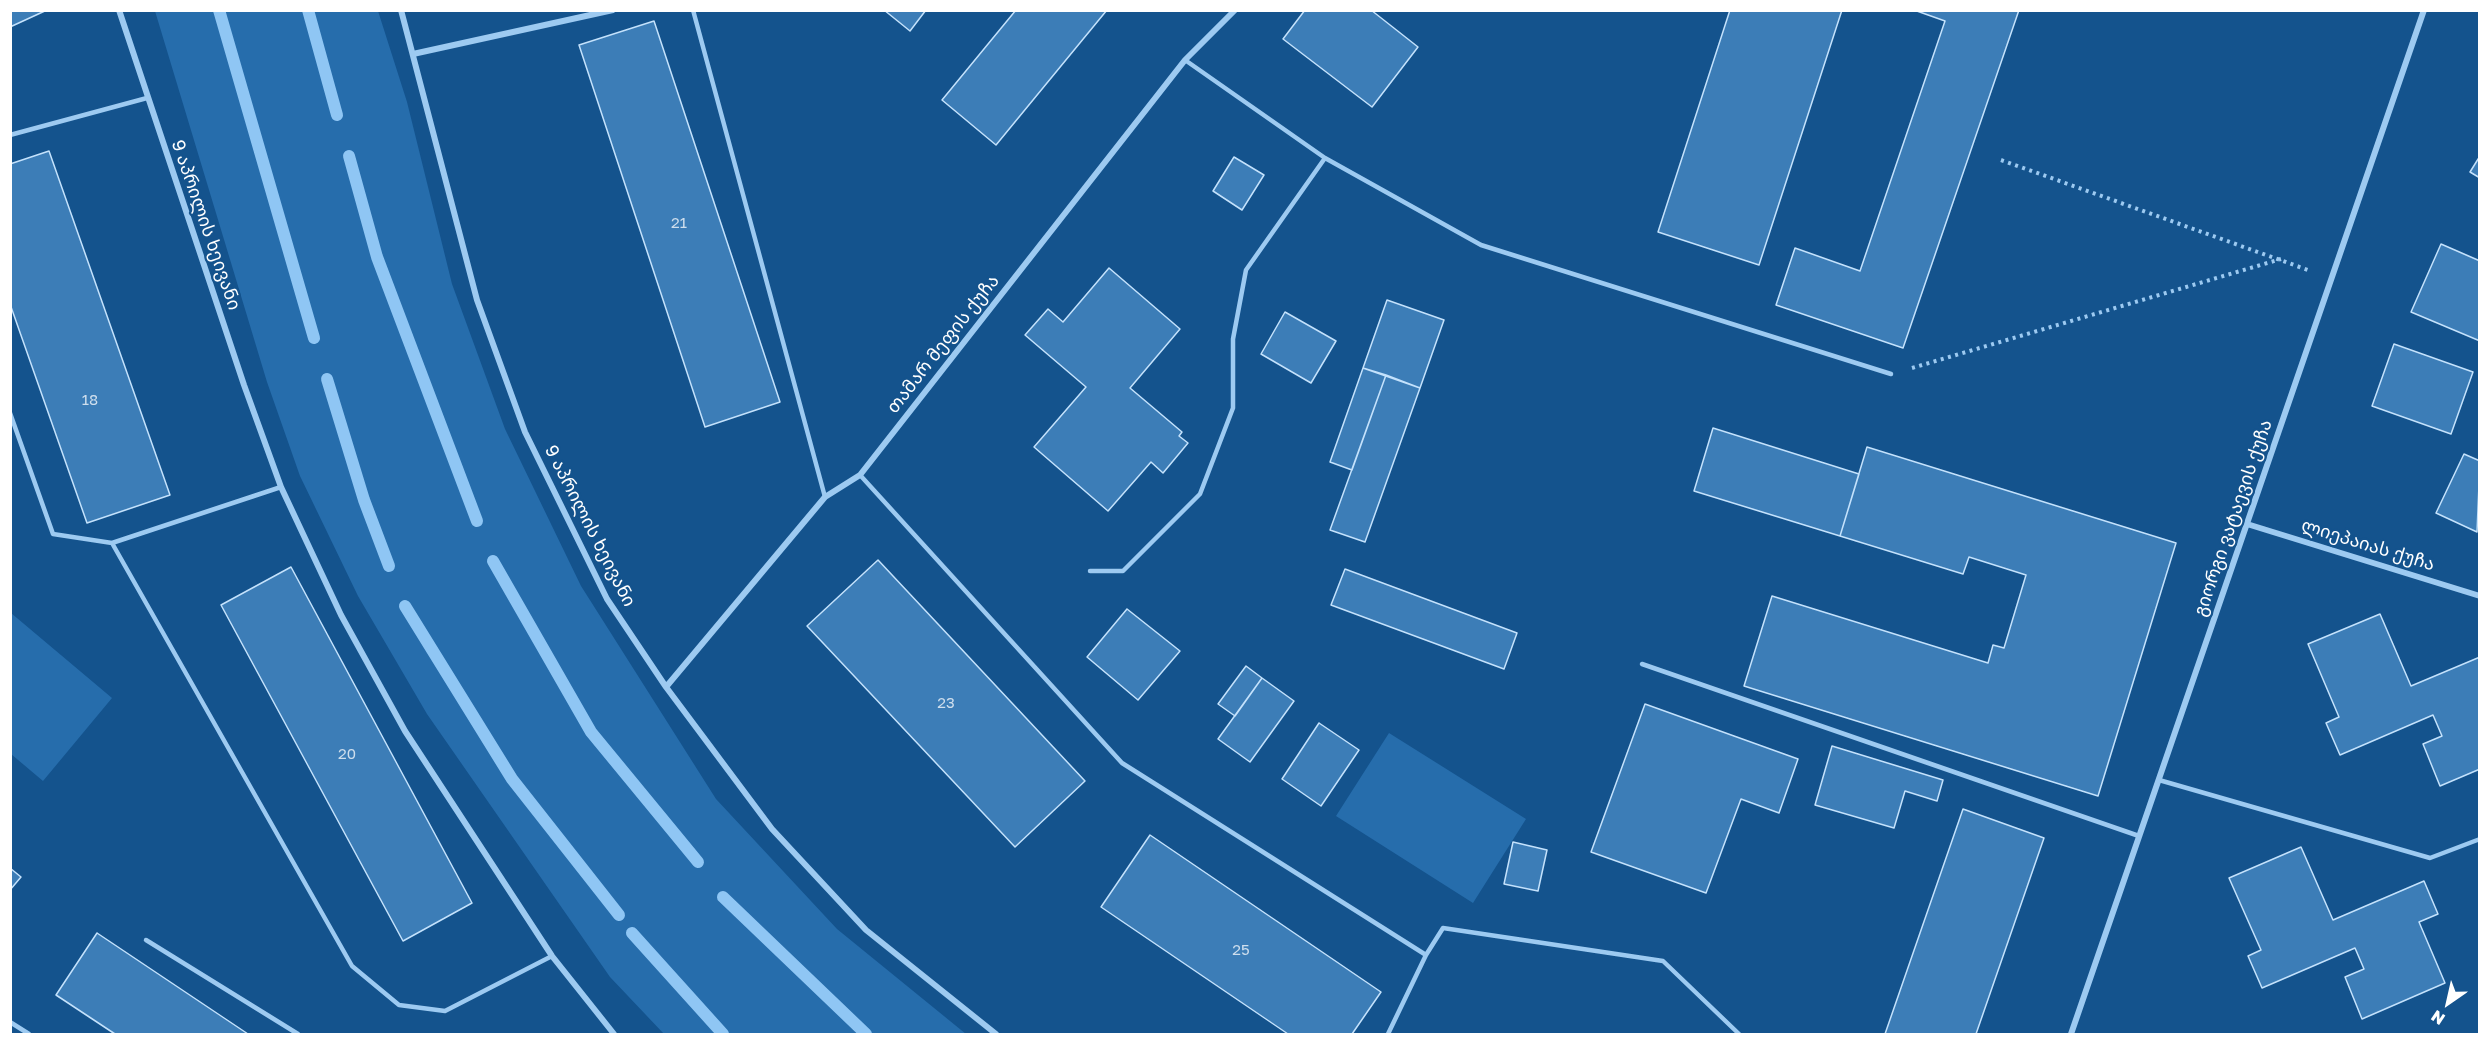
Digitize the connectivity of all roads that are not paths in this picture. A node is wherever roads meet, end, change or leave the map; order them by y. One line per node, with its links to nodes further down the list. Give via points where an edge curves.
1 (119, 10): 9 (street, 9 აპრილის ხეივანი)
2 (401, 10): 7 (street, 9 აპრილის ხეივანი)
3 (613, 10): 7 (street)
4 (693, 10): 16 (lane)
5 (1235, 10): 8 (street, თამარ მეფის ქუჩა)
6 (2424, 10): 17 (street, გიორგი ვატაევის ქუჩა)
7 (413, 54): 22 (street, 9 აპრილის ხეივანი, via 477,300 525,432 607,599)
8 (1185, 60): 11 (lane); 14 (street, თამარ მეფის ქუჩა)
9 (147, 98): 10 (lane); 15 (street, 9 აპრილის ხეივანი)
10 (10, 135)
11 (1324, 158): 12 (lane, via 1481,245); 19 (lane, via 1246,270 1233,339 1233,408 1200,494 1123,571)
12 (1891, 374)
13 (10, 414): 18 (lane, via 53,534)
14 (860, 475): 16 (street, თამარ მეფის ქუჩა); 27 (lane, via 1122,763)
15 (281, 487): 18 (lane); 28 (street, 9 აპრილის ხეივანი, via 340,615 405,731)
16 (825, 497): 22 (street, თამარ მეფის ქუჩა)
17 (2247, 524): 20 (street, ლიეპაიას ქუჩა); 23 (street, გიორგი ვატაევის ქუჩა)
18 (112, 543): 28 (lane, via 352,966 399,1005 445,1011)
19 (1090, 571)
20 (2480, 596)
21 (1642, 664): 24 (lane)
22 (666, 687): 33 (street, 9 აპრილის ხეივანი, via 772,829 866,930)
23 (2159, 780): 24 (street, გიორგი ვატაევის ქუჩა); 25 (lane, via 2430,858)
24 (2139, 836): 36 (street, გიორგი ვატაევის ქუჩა)
25 (2480, 839)
26 (146, 940): 31 (lane)
27 (1426, 955): 34 (lane); 35 (lane, via 1443,928 1663,961)
28 (552, 956): 32 (street, 9 აპრილის ხეივანი)
29 (10, 1022): 30 (lane)
30 (29, 1035)
31 (298, 1035)
32 (614, 1035)
33 (996, 1035)
34 (1388, 1035)
35 (1739, 1035)
36 (2071, 1035)

